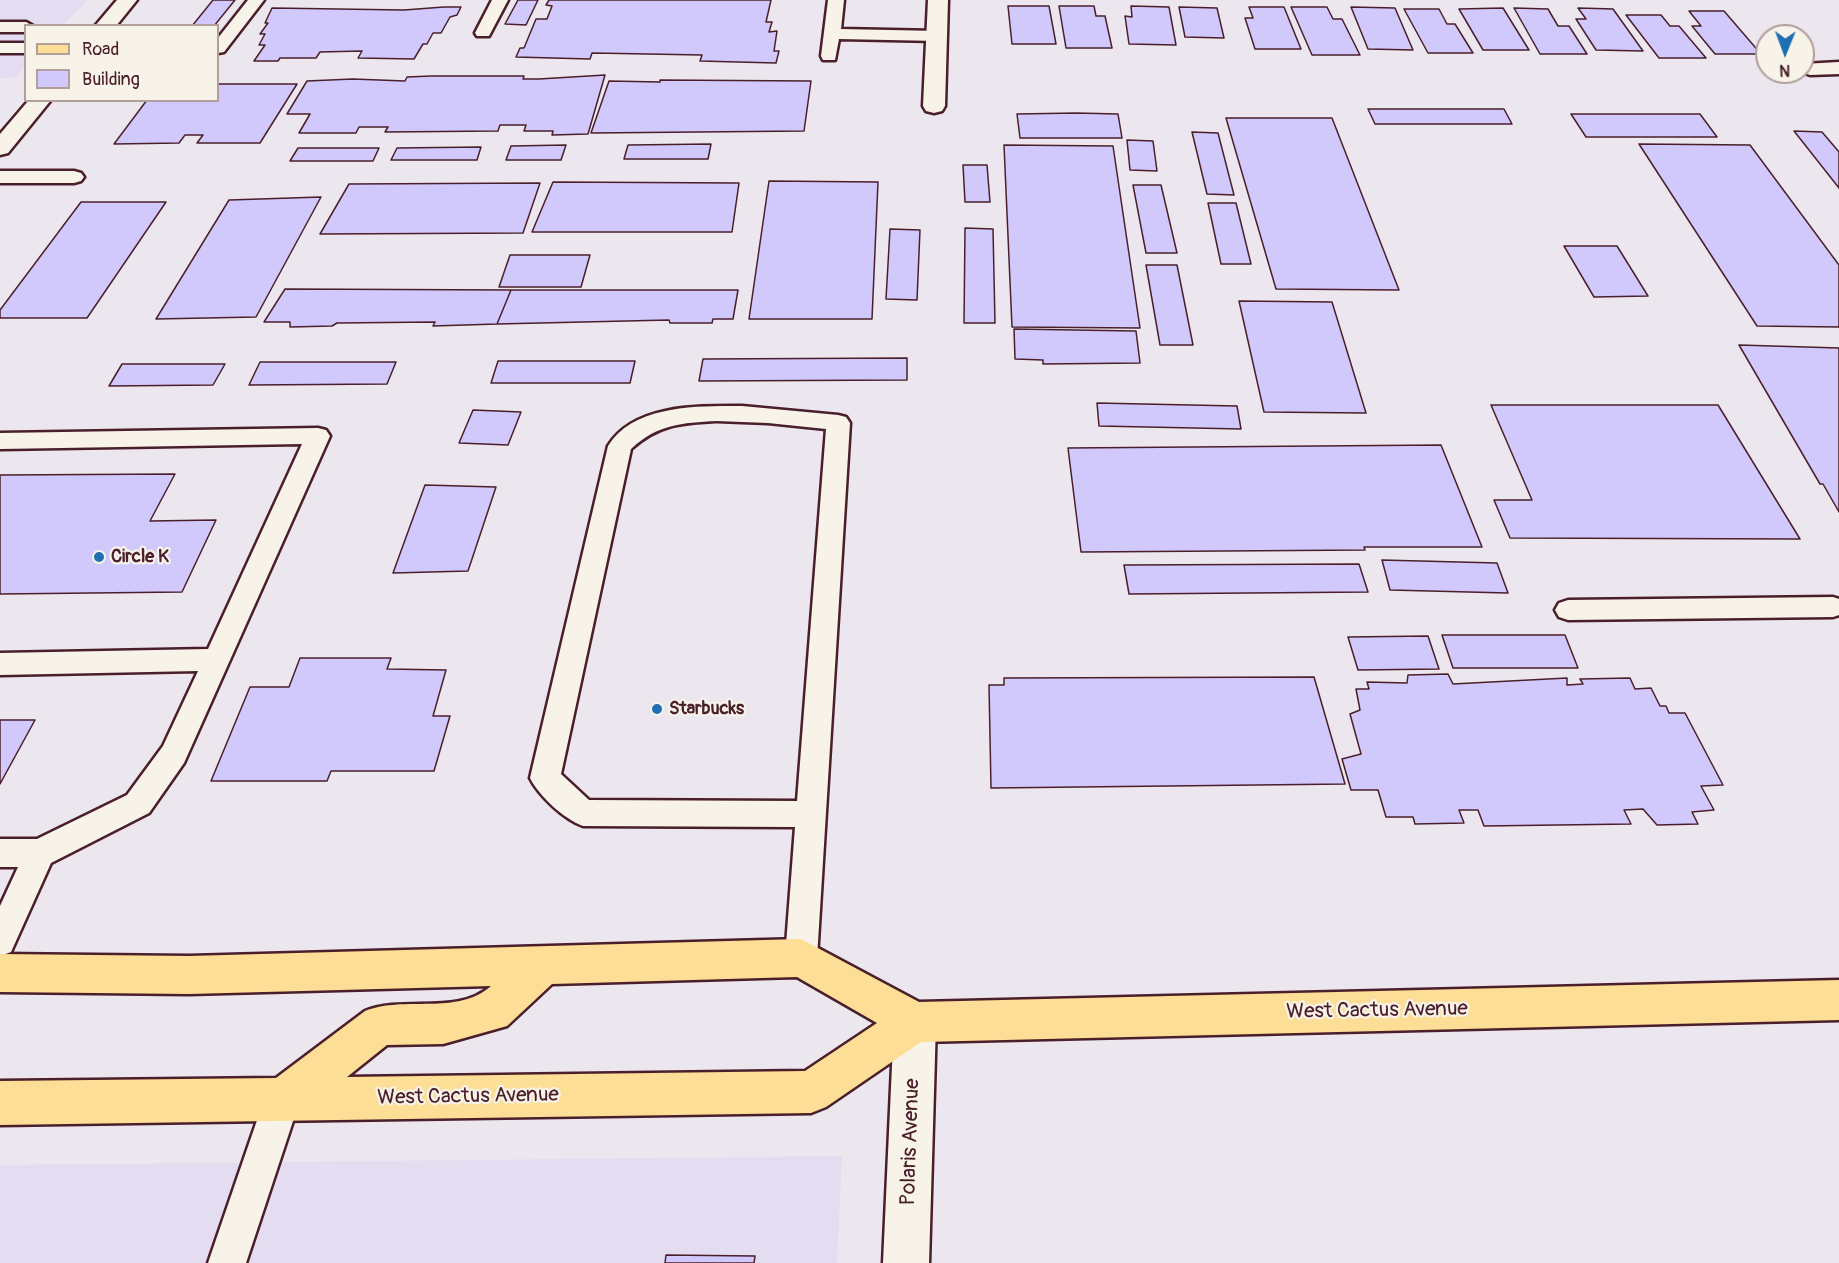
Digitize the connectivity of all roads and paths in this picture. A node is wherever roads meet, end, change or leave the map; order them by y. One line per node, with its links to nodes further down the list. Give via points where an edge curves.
1 (127, 0): 6 (street)
2 (256, 0): 12 (lane)
3 (500, 0): 9 (lane)
4 (836, 0): 10 (lane)
5 (938, 0): 11 (street)
6 (107, 24)
7 (0, 27): 8 (lane)
8 (24, 27)
9 (483, 33)
10 (832, 34): 11 (lane); 15 (lane)
11 (938, 36): 19 (street)
12 (219, 47)
13 (0, 48): 14 (lane)
14 (24, 48)
15 (829, 56)
16 (1839, 68): 17 (street)
17 (1815, 69)
18 (39, 102): 20 (street)
19 (934, 106)
20 (0, 148)
21 (0, 177): 22 (lane)
22 (74, 177)
23 (0, 441): 26 (lane, via 318,436)
24 (1833, 608): 25 (lane)
25 (1568, 610)
26 (217, 660): 27 (lane); 29 (lane, via 174,754 138,804)
27 (0, 664)
28 (812, 814): 28 (lane, via 838,423 774,415 684,415 647,424 620,446 545,778 583,813); 32 (lane)
29 (40, 852): 30 (lane); 31 (lane)
30 (0, 853)
31 (0, 941)
32 (801, 958): 33 (main road); 36 (main road)
33 (544, 965): 34 (main road, via 189,975); 37 (main road, via 492,1012 443,1024 380,1025)
34 (0, 973)
35 (1839, 1000): 36 (main road, West Cactus Avenue)
36 (915, 1022): 37 (main road, West Cactus Avenue, via 811,1092); 40 (street, Polaris Avenue)
37 (282, 1100): 38 (main road, West Cactus Avenue); 39 (lane)
38 (0, 1103)
39 (227, 1263)
40 (906, 1263)

